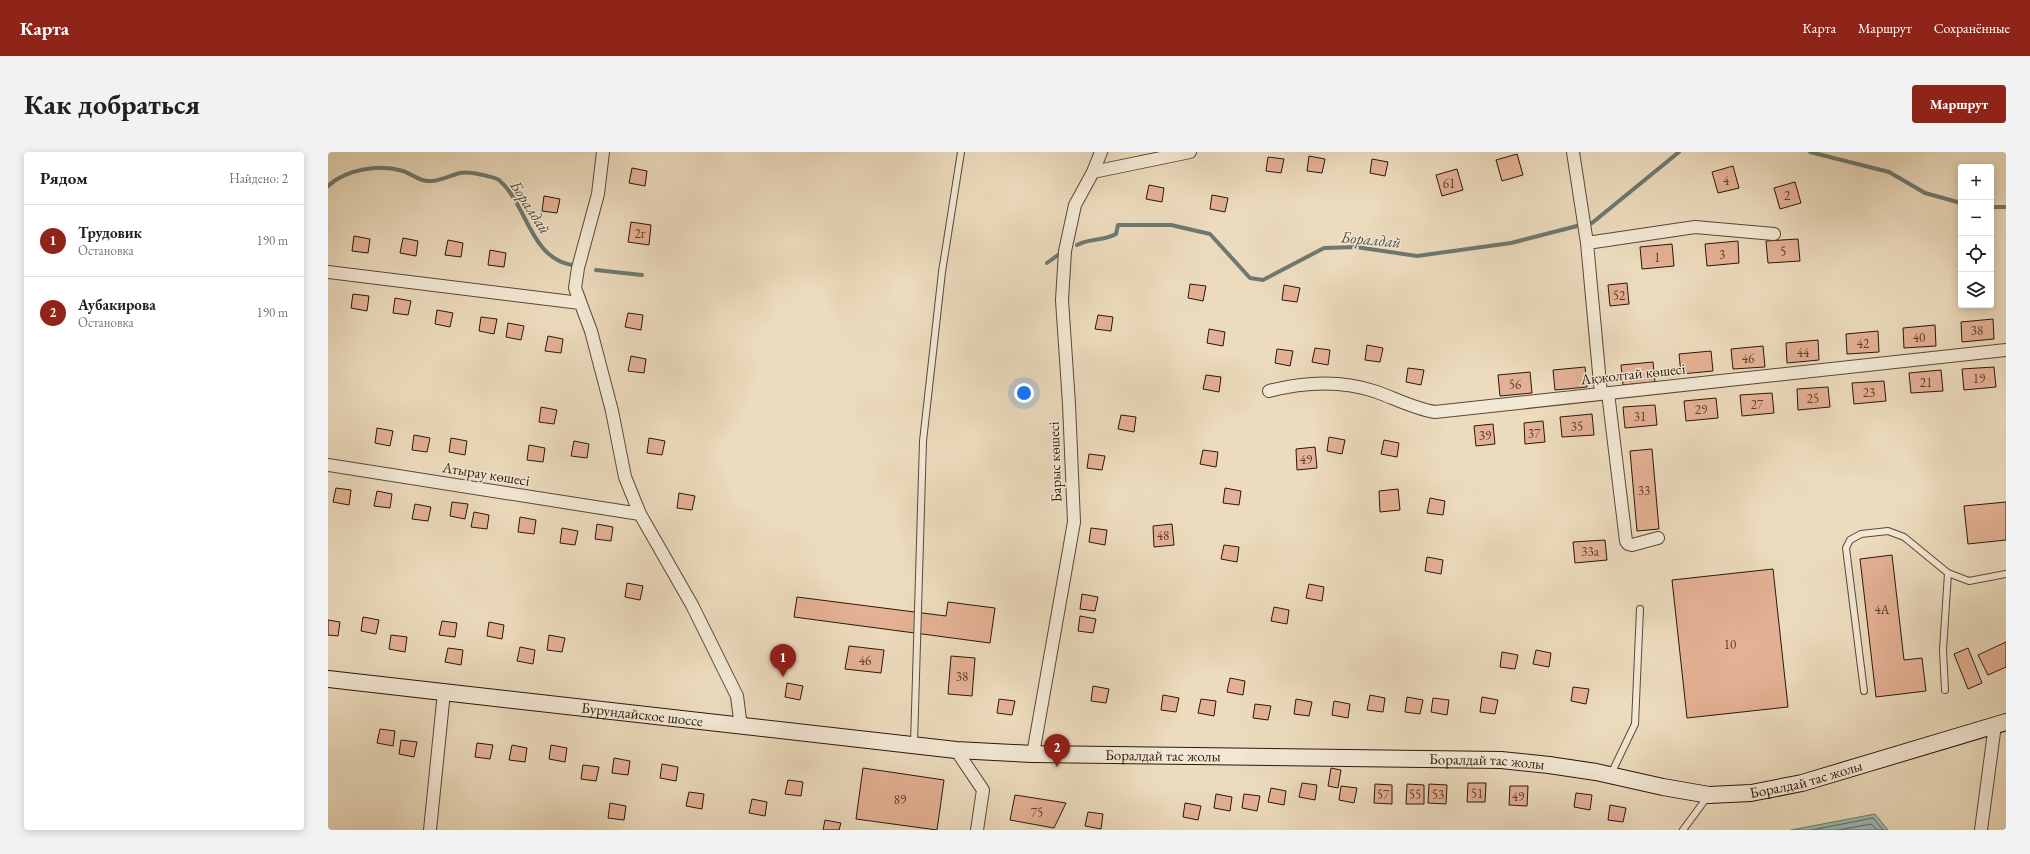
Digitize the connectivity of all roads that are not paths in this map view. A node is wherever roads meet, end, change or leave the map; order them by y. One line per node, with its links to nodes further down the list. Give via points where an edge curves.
1 (604, 152): 10 (street, via 598,194 578,268 575,288)
2 (961, 152): 26 (lane, via 942,272 923,441)
3 (1101, 152): 6 (street, Барыс көшесі)
4 (1190, 152): 6 (street)
5 (1573, 152): 8 (street)
6 (1093, 172): 28 (street, Барыс көшесі, via 1075,205 1065,251 1062,300 1074,522)
7 (1774, 234): 8 (street, via 1695,227)
8 (1587, 243): 13 (street)
9 (328, 272): 10 (street)
10 (580, 303): 15 (street, via 591,331 612,411 625,478)
11 (2006, 350): 13 (street, Ақжолтай көшесі)
12 (1269, 391): 13 (street, Ақжолтай көшесі, via 1290,386 1335,383 1376,392 1435,412)
13 (1605, 393): 16 (street, via 1626,541 1632,545)
14 (328, 465): 15 (street, Атырау көшесі)
15 (640, 514): 25 (street, via 692,605 737,696)
16 (1658, 538)
17 (1948, 574): 18 (lane, via 1969,581); 21 (lane, via 1943,650); 22 (lane, via 1904,537 1888,531 1861,534 1850,540 1846,548)
18 (2006, 574)
19 (1640, 609): 29 (lane, via 1635,724)
20 (328, 679): 23 (main road, Бурундайское шоссе)
21 (1945, 690)
22 (1864, 691)
23 (444, 692): 25 (main road, Бурундайское шоссе); 31 (street)
24 (2000, 724): 30 (main road, Боралдай тас жолы, via 1802,783 1751,793); 34 (street)
25 (741, 727): 26 (main road, Бурундайское шоссе)
26 (914, 746): 27 (main road, Бурундайское шоссе)
27 (956, 750): 28 (main road, Боралдай тас жолы); 32 (street, via 982,790)
28 (1033, 754): 29 (main road, Боралдай тас жолы, via 1501,760)
29 (1611, 775): 30 (main road, Боралдай тас жолы, via 1662,788)
30 (1709, 795): 33 (lane)
31 (430, 830)
32 (977, 830)
33 (1682, 830)
34 (1981, 830)

